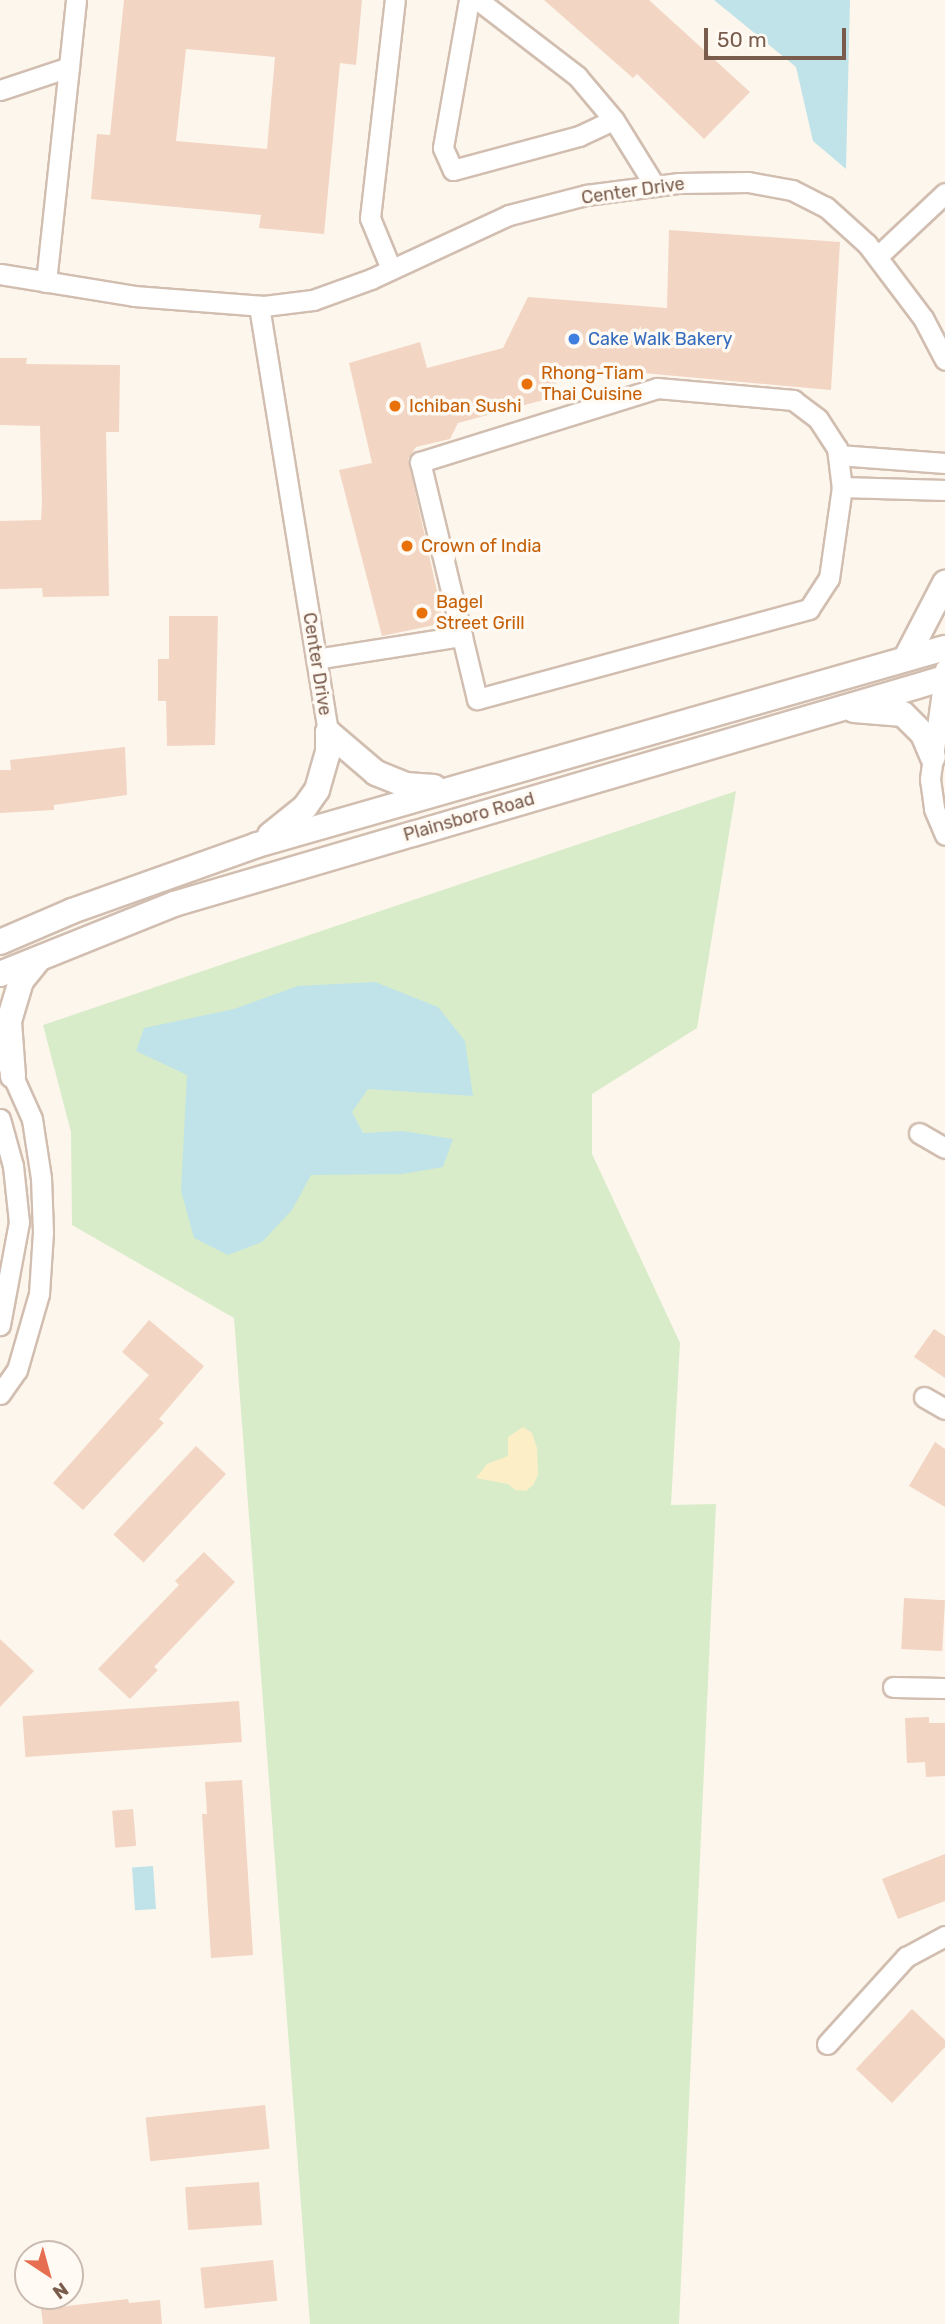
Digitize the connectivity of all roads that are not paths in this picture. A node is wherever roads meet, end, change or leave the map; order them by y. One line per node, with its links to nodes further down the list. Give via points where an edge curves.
1 (76, 0): 5 (street)
2 (395, 0): 11 (street, via 370,218)
3 (470, 0): 7 (street, via 443,149 453,170 579,136)
4 (478, 0): 7 (street, via 577,76)
5 (69, 67): 6 (street); 13 (street)
6 (0, 90)
7 (614, 120): 8 (street)
8 (655, 186): 10 (street, Center Drive, via 748,182 792,190 826,207); 11 (street, Center Drive, via 586,195 509,215)
9 (945, 193): 10 (street)
10 (878, 256): 15 (street, Center Drive, via 923,318)
11 (391, 269): 14 (street, Center Drive, via 313,300)
12 (0, 274): 13 (street, Center Drive)
13 (46, 282): 14 (street, Center Drive, via 134,296)
14 (259, 306): 24 (street, Center Drive)
15 (945, 360)
16 (838, 455): 17 (street); 18 (street); 21 (street, via 818,419 793,400 657,388 420,462)
17 (945, 463)
18 (842, 486): 19 (street); 21 (street, via 830,578 809,608 477,699)
19 (945, 490)
20 (945, 583): 23 (street)
21 (462, 636): 24 (street)
22 (945, 648): 23 (street, Plainsboro Road)
23 (906, 658): 30 (street, Plainsboro Road)
24 (316, 659): 28 (street, Center Drive)
25 (945, 669): 26 (street)
26 (945, 678): 27 (street, Plainsboro Road); 29 (street)
27 (836, 709): 29 (street, via 903,714 923,734); 34 (street, Plainsboro Road, via 204,895)
28 (328, 732): 30 (street, via 350,755 391,780 421,788); 32 (street, via 328,752 317,790 290,820)
29 (933, 757): 31 (street, via 934,809)
30 (473, 781): 32 (street, Plainsboro Road)
31 (945, 835)
32 (257, 845): 33 (street, Plainsboro Road, via 72,911)
33 (0, 942)
34 (43, 954): 35 (street, Plainsboro Road); 37 (street, via 21,981 9,1021)
35 (0, 974)
36 (0, 1047): 37 (street)
37 (13, 1076): 42 (street, via 32,1119 43,1232 38,1294 17,1370)
38 (0, 1119): 41 (street, via 13,1166 19,1222)
39 (919, 1133): 40 (street)
40 (945, 1148)
41 (0, 1325)
42 (0, 1394)
43 (924, 1397): 44 (street)
44 (945, 1409)
45 (892, 1687): 46 (street)
46 (945, 1689)
47 (945, 1936): 48 (street, via 906,1957)
48 (827, 2045)

